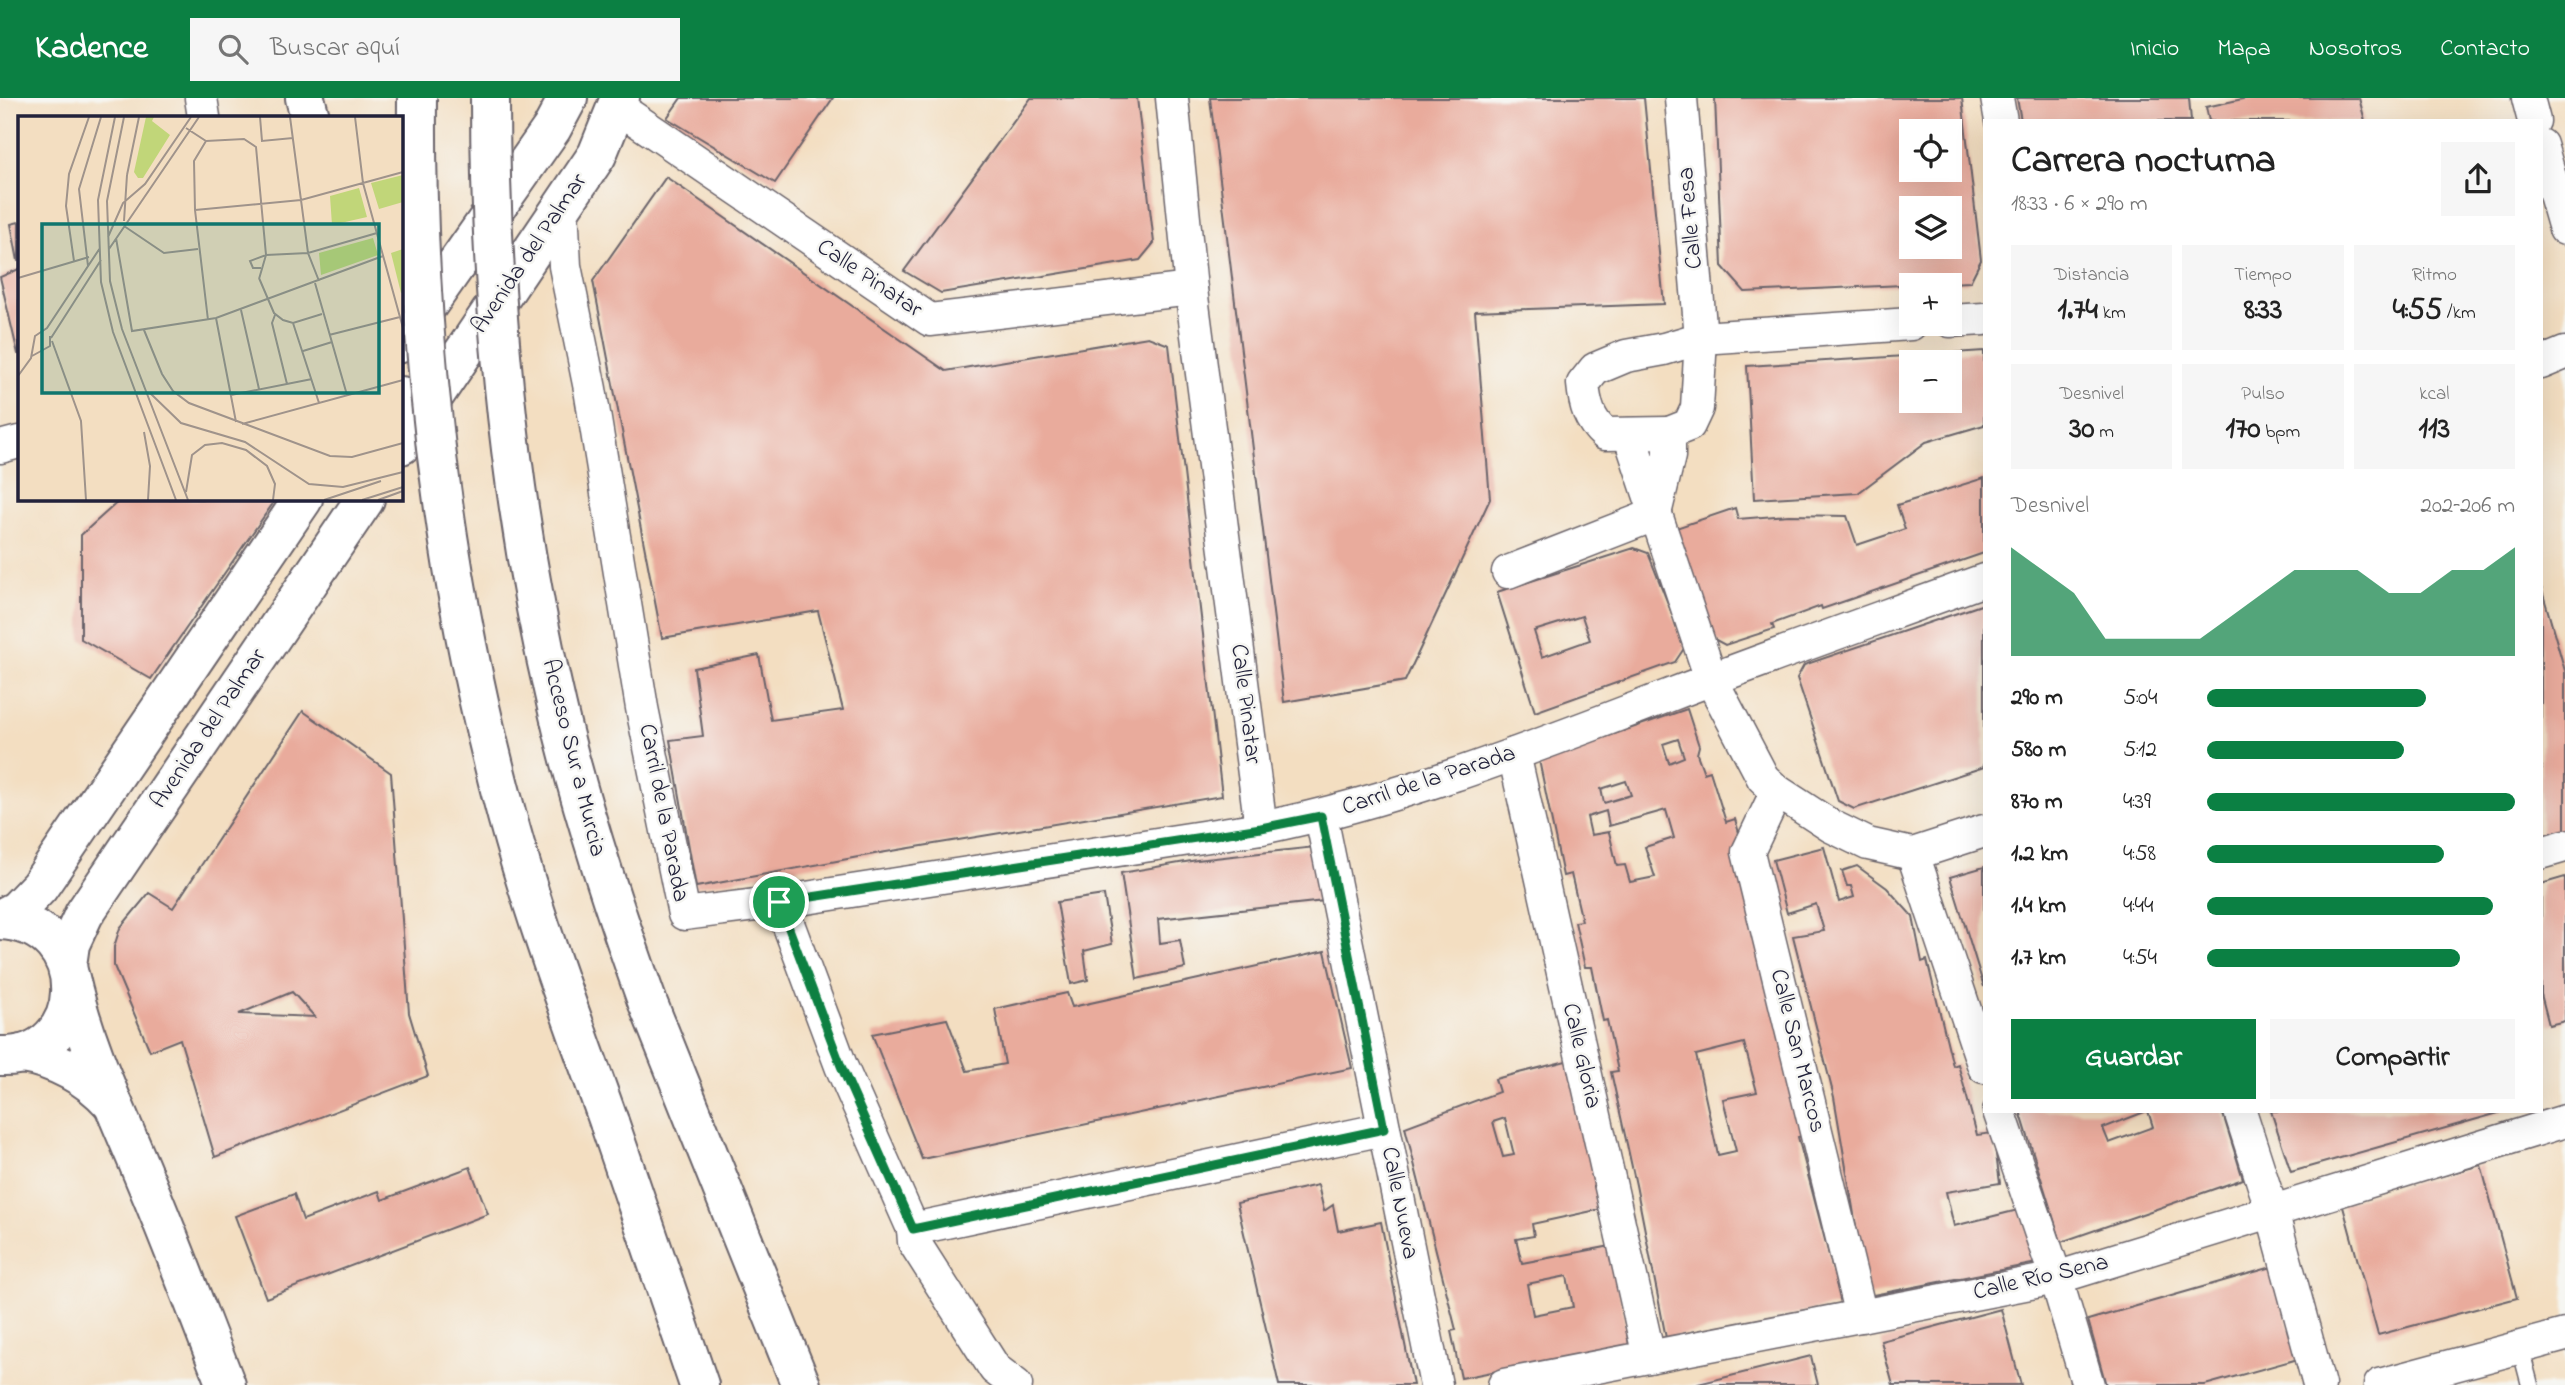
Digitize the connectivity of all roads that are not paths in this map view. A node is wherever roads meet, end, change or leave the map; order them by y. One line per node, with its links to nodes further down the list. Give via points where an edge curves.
1 (201, 98): 11 (street)
2 (305, 98): 12 (main road)
3 (417, 98): 65 (main road, bridge, via 418,231 428,371 450,542 485,724 537,919)
4 (490, 98): 61 (main road, Acceso Sur a Murcia, bridge, via 491,208 502,371 521,529 557,707 609,894 647,1001)
5 (568, 98): 23 (main road, via 552,128)
6 (1172, 98): 18 (street, Calle Pinatar)
7 (1681, 98): 22 (street, Calle Fesa)
8 (1997, 98): 13 (street)
9 (2528, 98): 14 (street)
10 (627, 103): 16 (main road, Avenida del Palmar); 18 (street, Calle Pinatar, via 930,320)
11 (204, 116)
12 (310, 116)
13 (2001, 119)
14 (2533, 119)
15 (2543, 159): 17 (street)
16 (562, 206): 26 (main road, Avenida del Palmar); 46 (street, Carril de la Parada, via 565,266 590,389 642,708 684,914)
17 (2565, 229)
18 (1191, 289): 41 (street, Calle Pinatar)
19 (1983, 319): 20 (street)
20 (1962, 320)
21 (1899, 325): 22 (street)
22 (1701, 338): 27 (street, Calle Fesa, via 1697,408 1689,425); 28 (street, via 1626,356 1595,369 1583,384 1585,406 1595,425 1605,434)
23 (402, 340)
24 (2565, 353): 25 (street)
25 (2543, 362)
26 (412, 404): 29 (main road, Avenida del Palmar)
27 (1669, 433): 28 (street); 34 (street, via 1669,456)
28 (1629, 434): 34 (street)
29 (402, 441)
30 (18, 442): 31 (street)
31 (0, 447)
32 (302, 500): 47 (main road, via 40,887)
33 (364, 500): 48 (main road, Avenida del Palmar, via 84,914 70,944)
34 (1654, 515): 35 (street); 37 (street)
35 (1508, 572)
36 (1983, 580): 37 (street, Carril de la Parada)
37 (1711, 679): 38 (street, Carril de la Parada); 39 (street, via 1763,778)
38 (1514, 754): 40 (street, Carril de la Parada); 63 (street, Calle Gloria)
39 (1777, 791): 45 (street, via 1868,844); 59 (street, Calle San Marcos, via 1748,852)
40 (1321, 816): 41 (street, Carril de la Parada); 55 (street, Calle Nueva)
41 (1261, 828): 46 (street, Carril de la Parada)
42 (1983, 831): 45 (street)
43 (2565, 846): 44 (street)
44 (2543, 852)
45 (1913, 854): 50 (street)
46 (779, 902): 57 (street, via 841,1066)
47 (0, 920): 48 (main road, via 40,931 52,940)
48 (69, 971): 49 (main road, Avenida del Palmar, via 69,1004 58,1029 48,1040); 51 (main road, via 84,1029)
49 (8, 1056): 51 (main road, via 55,1064 79,1075)
50 (1983, 1063)
51 (114, 1107): 64 (main road)
52 (2001, 1113): 58 (street)
53 (2241, 1113): 56 (street)
54 (2565, 1121): 56 (street, Calle Río Sena)
55 (1384, 1129): 57 (street); 69 (street, Calle Nueva)
56 (2272, 1211): 58 (street, Calle Río Sena); 72 (street)
57 (913, 1229): 68 (street, via 914,1242 995,1369)
58 (2056, 1278): 59 (street, Calle Río Sena); 71 (street)
59 (1861, 1316): 63 (street, Calle Río Sena)
60 (2565, 1335): 62 (street)
61 (785, 1342): 66 (main road, Acceso Sur a Murcia); 67 (main road)
62 (2520, 1347): 73 (street); 74 (lane)
63 (1649, 1357): 70 (street, Calle Río Sena)
64 (226, 1385)
65 (699, 1385)
66 (801, 1385)
67 (825, 1385)
68 (1016, 1385)
69 (1436, 1385)
70 (1504, 1385)
71 (2088, 1385)
72 (2319, 1385)
73 (2380, 1385)
74 (2530, 1385)

